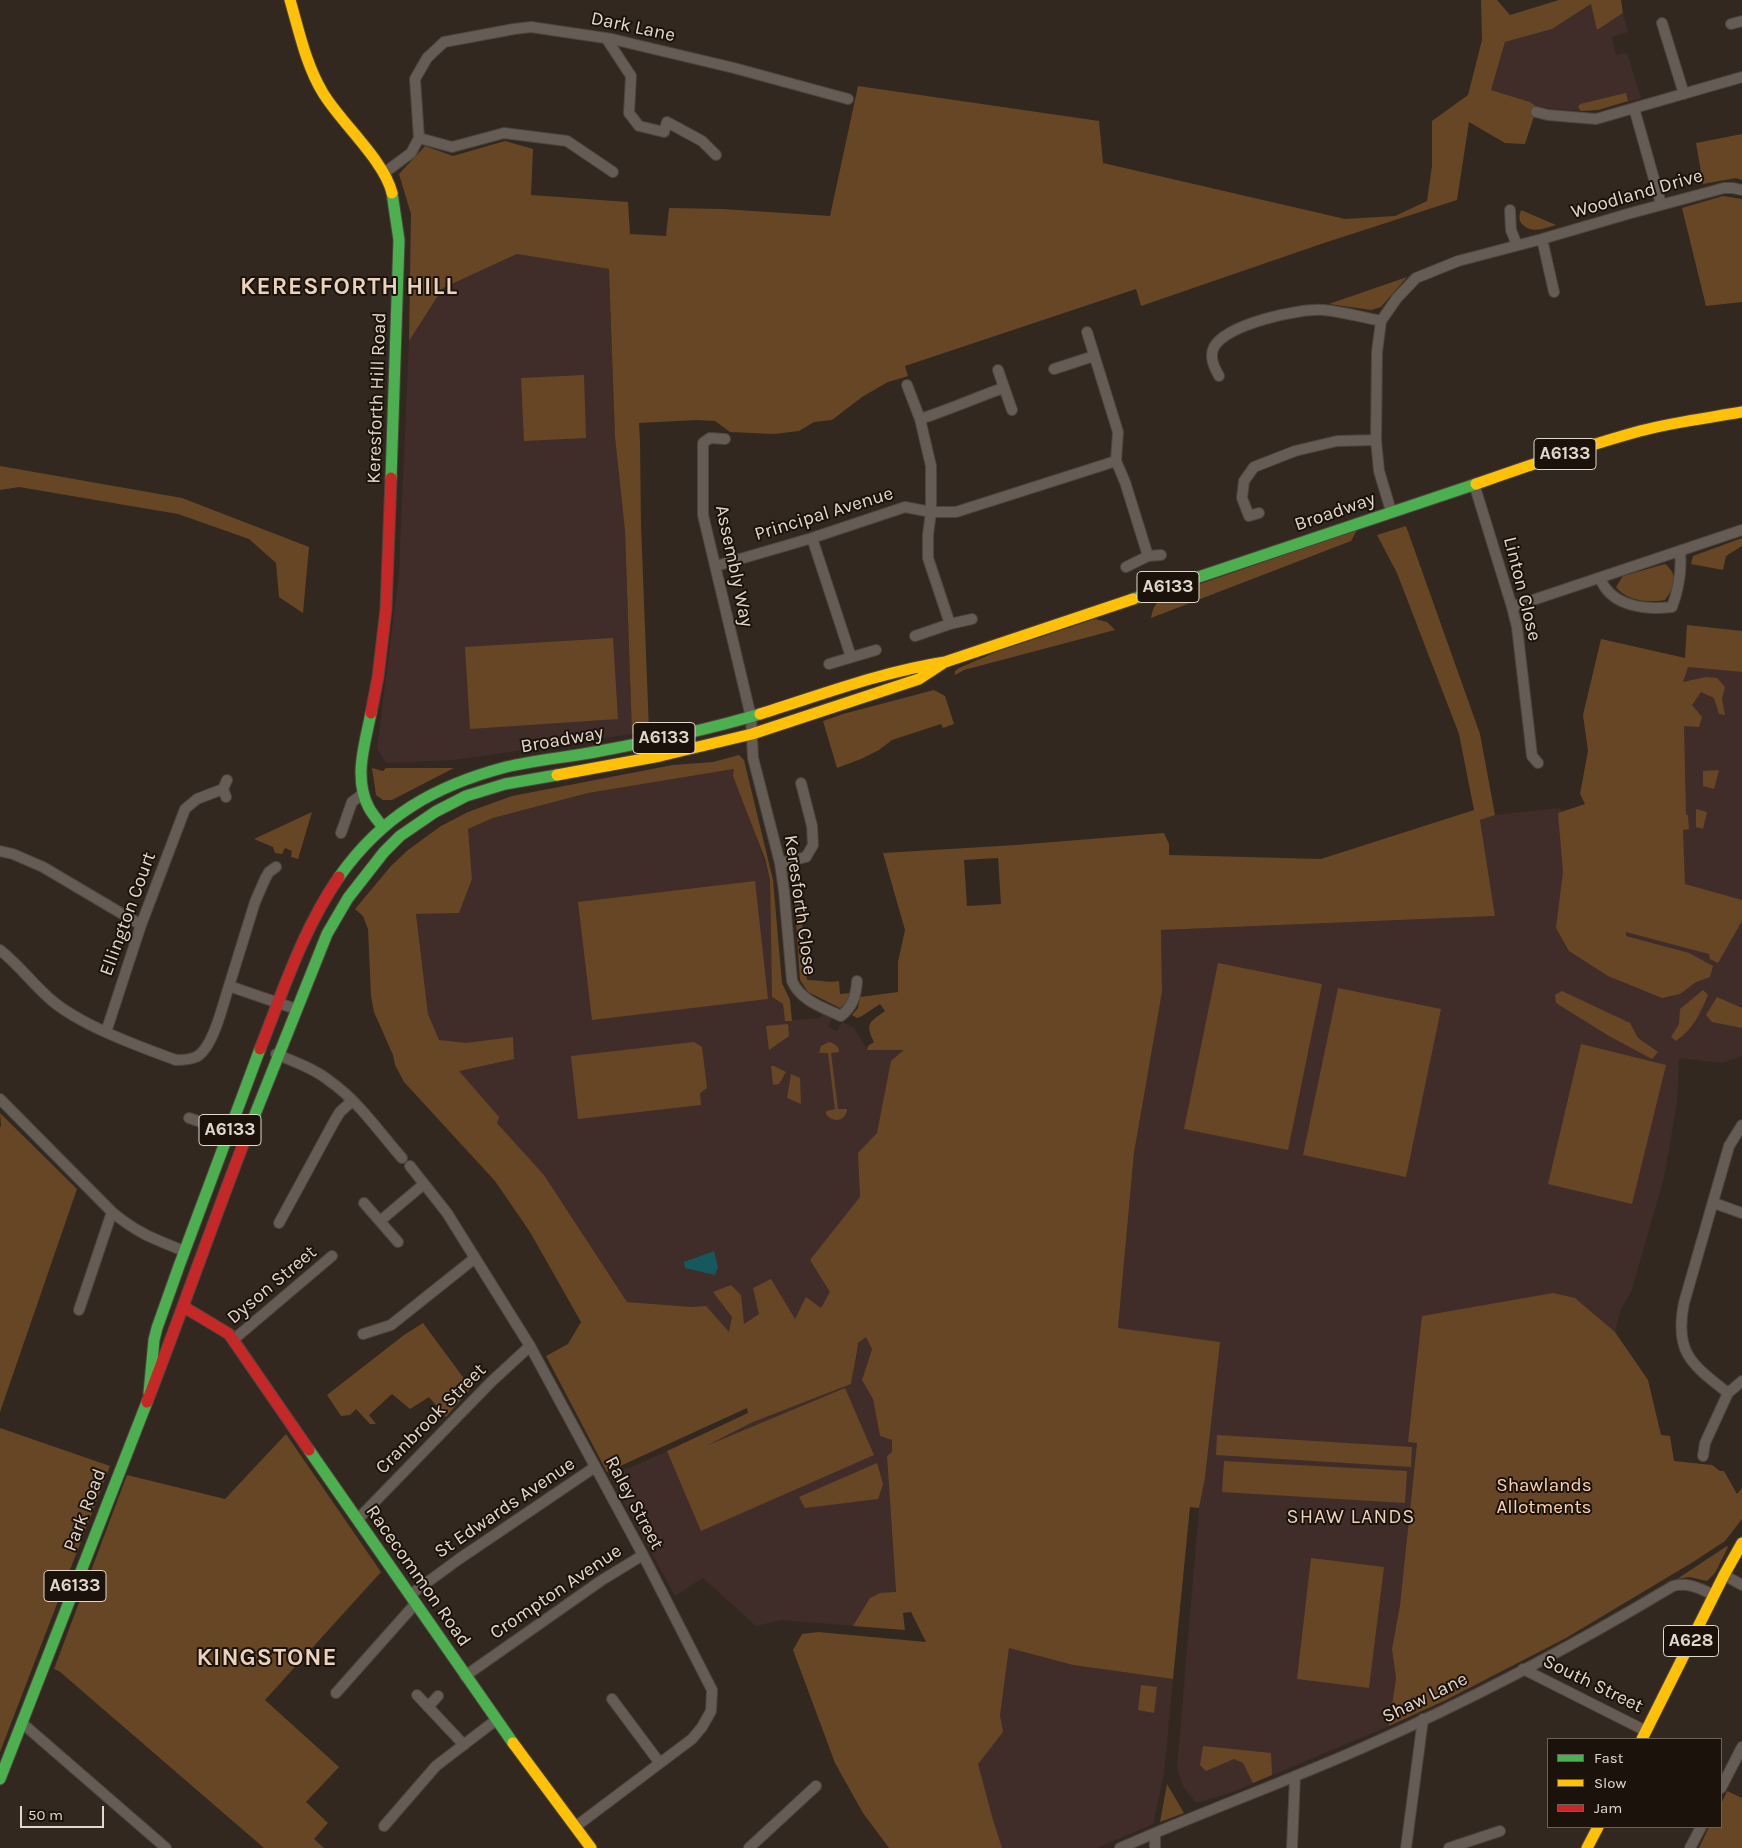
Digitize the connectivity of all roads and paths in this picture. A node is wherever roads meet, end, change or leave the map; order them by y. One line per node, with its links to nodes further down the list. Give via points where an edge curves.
1 (290, 0): 14 (main road, Keresforth Hill Road, via 309,65 323,94)
2 (1742, 21): 4 (street)
3 (1662, 23): 7 (street)
4 (1731, 24)
5 (606, 38): 8 (street, Dark Lane); 11 (street, Dark Lane, via 531,27 444,42 427,58 414,79); 12 (street, via 631,76 629,113 639,126 664,132 667,122 702,141)
6 (1742, 77): 7 (street)
7 (1684, 94): 9 (street)
8 (848, 100)
9 (1634, 108): 10 (street, via 1596,119); 16 (street)
10 (1536, 112)
11 (419, 138): 13 (street, via 452,147 504,133 567,141); 14 (street, via 411,153)
12 (716, 155)
13 (613, 172)
14 (384, 173): 60 (main road, Keresforth Hill Road, via 392,190 399,240 398,301 386,609 378,677 360,771)
15 (1742, 190): 16 (street, Woodland Drive, via 1724,188)
16 (1661, 204): 18 (street, Woodland Drive)
17 (1510, 210): 19 (street, via 1511,230)
18 (1542, 239): 19 (street, Woodland Drive); 20 (street)
19 (1517, 245): 21 (street, Woodland Drive, via 1458,260 1416,278)
20 (1554, 292)
21 (1381, 321): 26 (street, via 1322,310 1278,314 1234,330 1214,347 1212,360); 33 (street, Woodland Drive, via 1377,352)
22 (1087, 332): 23 (street)
23 (1094, 356): 25 (street); 34 (street, via 1118,432)
24 (998, 370): 28 (street)
25 (1054, 370)
26 (1219, 376)
27 (907, 385): 31 (street)
28 (1003, 388): 29 (street); 31 (street)
29 (1012, 410)
30 (1742, 412): 35 (main road, Broadway / A6133, via 1641,431)
31 (920, 419): 37 (street, via 931,466)
32 (725, 439): 44 (street, Assembly Way, via 710,438 703,443 702,514)
33 (1376, 440): 36 (street, Woodland Drive, via 1379,471); 38 (street, via 1329,443 1295,451 1254,467 1244,481 1242,498 1249,516)
34 (1116, 462): 37 (street, Principal Avenue, via 956,512); 43 (street)
35 (1474, 484): 36 (main road, Broadway / A6133); 47 (street, Linton Close)
36 (1391, 511): 53 (main road, Broadway / A6133)
37 (931, 512): 40 (street, Principal Avenue, via 905,506); 49 (street, via 928,558)
38 (1259, 513)
39 (1742, 530): 41 (street)
40 (812, 538): 44 (street, Principal Avenue); 52 (street)
41 (1680, 552): 46 (street); 46 (street, via 1679,587 1672,607 1632,606 1603,587)
42 (1161, 555): 43 (street)
43 (1148, 556): 45 (street)
44 (716, 566): 55 (street, Assembly Way)
45 (1126, 567)
46 (1600, 578): 47 (street)
47 (1512, 607): 57 (street, Linton Close, via 1532,756)
48 (972, 619): 49 (street)
49 (950, 624): 50 (street)
50 (915, 636)
51 (876, 650): 52 (street)
52 (851, 657): 54 (street)
53 (945, 662): 55 (main road, Broadway / A6133, via 915,665 879,675); 56 (main road, Broadway / A6133, via 919,679)
54 (829, 664)
55 (751, 716): 56 (street); 61 (main road, Broadway / A6133, via 689,733 482,774 429,797)
56 (752, 734): 63 (main road, Broadway / A6133, via 660,756 505,784 466,796 435,812); 65 (street, Keresforth Close, via 754,758)
57 (1538, 763)
58 (801, 783): 65 (street, via 812,826 813,845 806,857)
59 (225, 789): 67 (street, Ellington Court, via 197,799 185,809)
60 (364, 793): 61 (main road, Keresforth Hill Road, via 370,810); 62 (street, via 352,802)
61 (386, 824): 63 (main road, Keresforth Hill Road); 71 (main road, A6133, via 361,848 324,898)
62 (341, 833)
63 (398, 838): 72 (main road, A6133, via 364,877 337,916)
64 (0, 851): 67 (street, via 43,867)
65 (780, 863): 69 (street, Keresforth Close, via 792,981 796,990 802,997 841,1016 853,1002)
66 (276, 868): 70 (street, via 269,872 255,902)
67 (140, 925): 73 (street, Ellington Court)
68 (0, 950): 73 (street, via 50,999)
69 (857, 981)
70 (229, 986): 71 (street); 73 (street, via 210,1042 196,1057 176,1060)
71 (279, 1002): 72 (street); 74 (main road, A6133)
72 (296, 1008): 75 (main road, A6133)
73 (106, 1032)
74 (261, 1048): 75 (street); 80 (main road, A6133)
75 (278, 1055): 77 (street, via 320,1074); 96 (main road, A6133)
76 (0, 1099): 88 (street)
77 (352, 1101): 81 (street); 87 (street, via 335,1120)
78 (189, 1118): 80 (street)
79 (1742, 1125): 86 (street, via 1729,1146)
80 (230, 1131): 93 (main road, A6133)
81 (402, 1158)
82 (410, 1166): 83 (street, Raley Street)
83 (424, 1184): 90 (street); 95 (street, Raley Street)
84 (278, 1202): 87 (street)
85 (364, 1203): 90 (street)
86 (1714, 1203): 89 (street); 105 (street, via 1684,1302 1681,1328 1685,1351 1692,1362)
87 (288, 1208): 91 (street)
88 (112, 1212): 93 (street, via 167,1252); 98 (street)
89 (1742, 1214)
90 (380, 1221): 92 (street)
91 (279, 1223)
92 (398, 1242)
93 (183, 1255): 96 (main road); 97 (main road, Park Road / A6133)
94 (332, 1256): 101 (street, Dyson Street)
95 (475, 1258): 100 (street, via 391,1326); 102 (street, Raley Street)
96 (198, 1262): 99 (main road, Park Road / A6133)
97 (166, 1304): 99 (main road, Racecommon Road); 104 (main road, Park Road / A6133, via 154,1340)
98 (78, 1310)
99 (182, 1311): 101 (main road, Racecommon Road, via 205,1318); 104 (main road, Park Road / A6133)
100 (363, 1334)
101 (234, 1340): 108 (main road, Racecommon Road)
102 (530, 1346): 107 (street, Raley Street); 108 (street, Cranbrook Street)
103 (1742, 1381): 105 (street)
104 (149, 1393): 124 (main road, Park Road / A6133)
105 (1728, 1393): 106 (street, via 1700,1442)
106 (1703, 1456)
107 (595, 1467): 110 (street, Raley Street); 114 (street, St Edwards Avenue, via 468,1554)
108 (358, 1519): 114 (main road, Racecommon Road)
109 (1742, 1544): 111 (main road, A628)
110 (643, 1555): 116 (street, Crompton Avenue); 128 (street, Raley Street, via 712,1690 711,1711 702,1727 692,1739)
111 (1724, 1575): 112 (street); 113 (main road, A628)
112 (1742, 1585)
113 (1714, 1595): 115 (street, Shaw Lane, via 1684,1583 1673,1586); 125 (main road, A628)
114 (413, 1599): 116 (main road, Racecommon Road); 117 (street, St Edwards Avenue)
115 (1523, 1669): 123 (street, Shaw Lane); 125 (street, South Street)
116 (466, 1676): 122 (main road, Racecommon Road)
117 (336, 1693)
118 (417, 1695): 121 (street)
119 (438, 1696): 121 (street)
120 (612, 1699): 128 (street)
121 (428, 1707): 126 (street)
122 (496, 1720): 126 (street); 134 (main road, Racecommon Road)
123 (1423, 1720): 129 (street, Shaw Lane); 145 (street)
124 (22, 1723): 130 (main road, Park Road / A6133); 139 (street)
125 (1644, 1735)
126 (464, 1745): 133 (street, via 436,1766)
127 (1742, 1747): 132 (street)
128 (659, 1762): 134 (street, Raley Street)
129 (1295, 1776): 138 (street, Shaw Lane); 144 (street)
130 (0, 1779)
131 (816, 1786): 141 (street)
132 (1722, 1786)
133 (384, 1826)
134 (575, 1827): 140 (main road, Racecommon Road)
135 (1598, 1828): 147 (main road)
136 (1700, 1828): 148 (street)
137 (1500, 1831): 146 (street)
138 (1155, 1833): 142 (street, Shaw Lane); 143 (street)
139 (166, 1848)
140 (591, 1848)
141 (748, 1848)
142 (1120, 1848)
143 (1155, 1848)
144 (1292, 1848)
145 (1406, 1848)
146 (1449, 1848)
147 (1588, 1848)
148 (1690, 1848)

